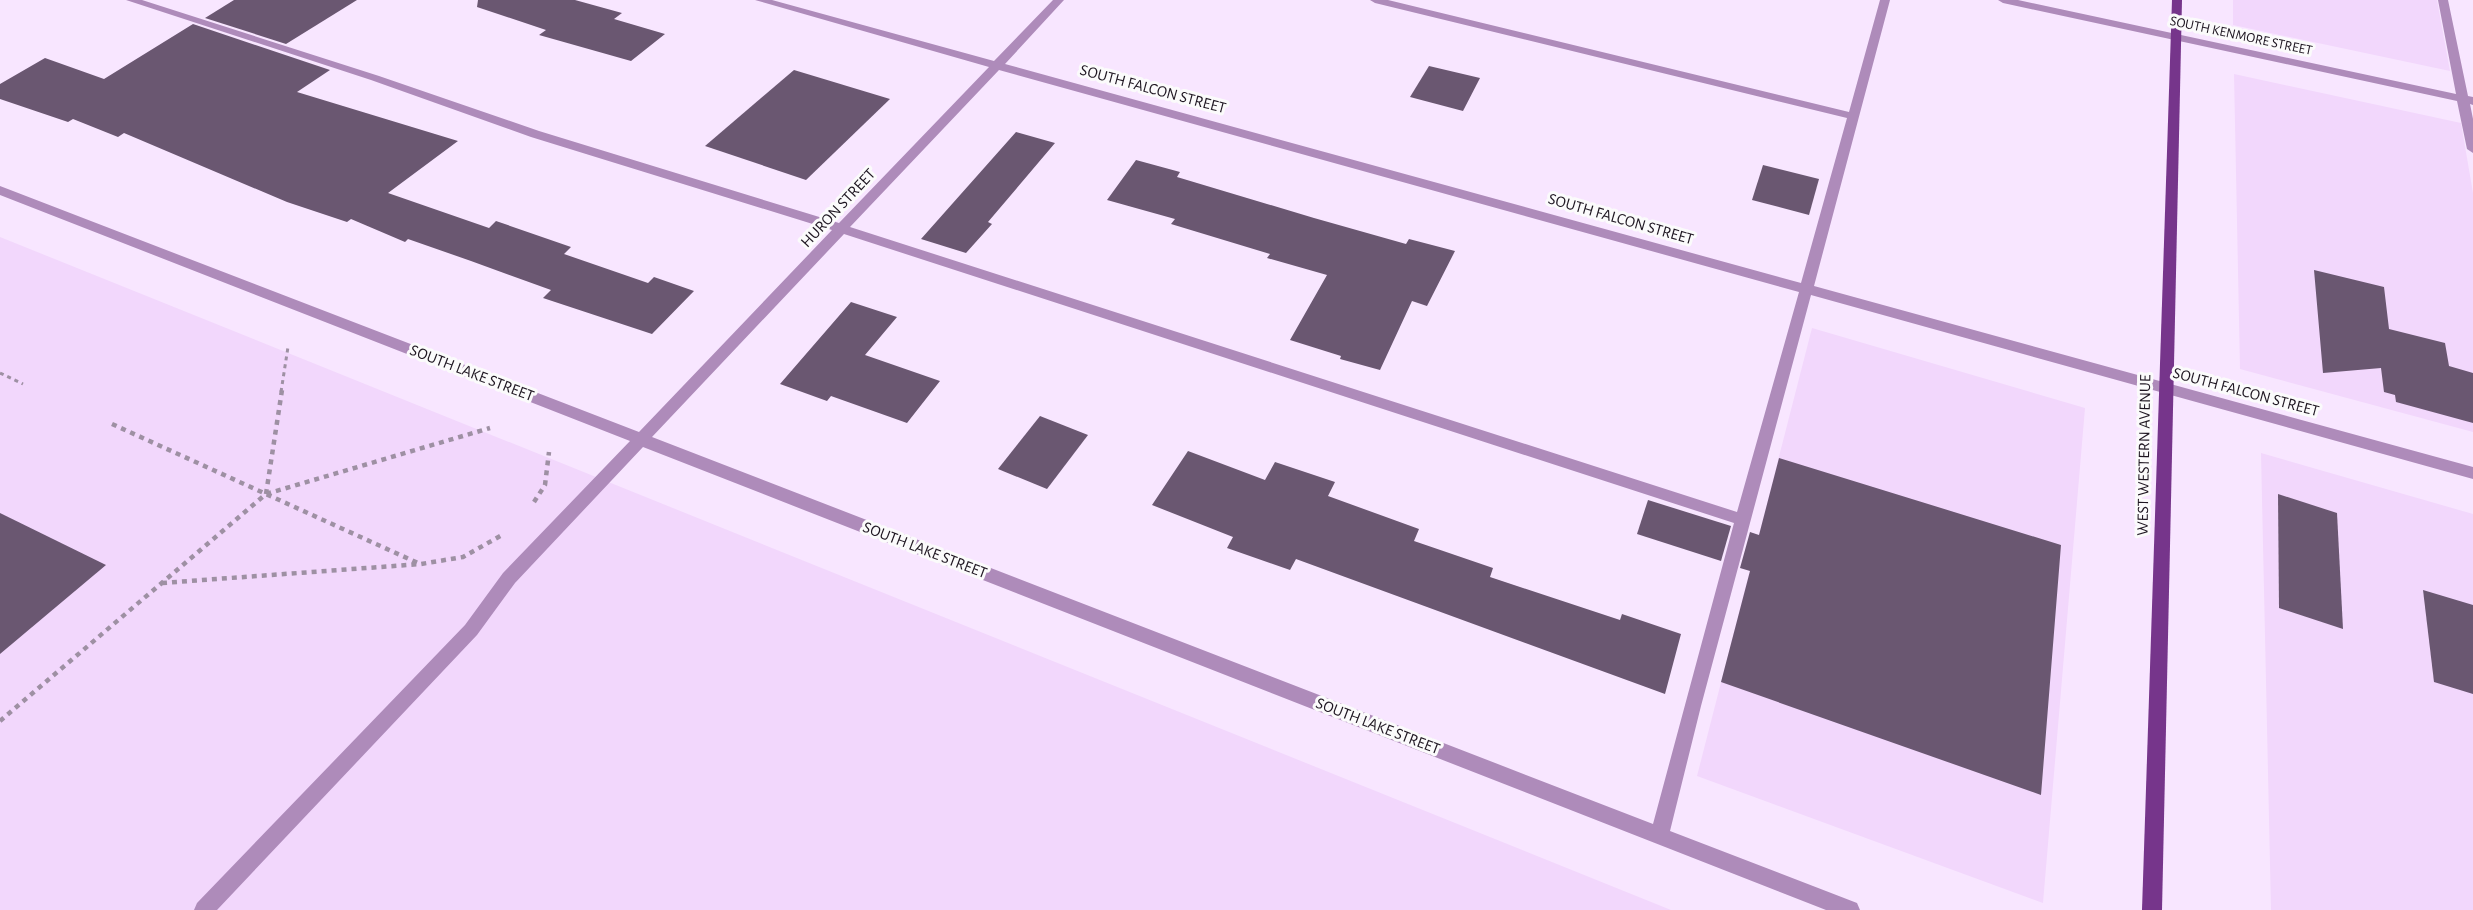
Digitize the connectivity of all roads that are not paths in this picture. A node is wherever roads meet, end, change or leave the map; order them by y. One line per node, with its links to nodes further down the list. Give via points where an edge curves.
1 (131, 0): 15 (street, via 535,134)
2 (760, 0): 10 (street, SOUTH FALCON STREET)
3 (1059, 0): 10 (street, HURON STREET)
4 (1376, 0): 12 (street)
5 (1885, 0): 12 (street)
6 (2003, 0): 9 (street, SOUTH KENMORE STREET)
7 (2177, 0): 9 (main road, WEST WESTERN AVENUE)
8 (2443, 0): 11 (street)
9 (2176, 37): 11 (street, SOUTH KENMORE STREET); 17 (main road, WEST WESTERN AVENUE)
10 (996, 65): 15 (street, HURON STREET); 16 (street, SOUTH FALCON STREET)
11 (2468, 100): 13 (street)
12 (1852, 116): 16 (street)
13 (2473, 149)
14 (0, 190): 18 (street, SOUTH LAKE STREET)
15 (842, 229): 18 (street, HURON STREET); 20 (street)
16 (1805, 289): 17 (street, SOUTH FALCON STREET); 20 (street)
17 (2165, 388): 19 (street, SOUTH FALCON STREET); 24 (main road, WEST WESTERN AVENUE)
18 (641, 440): 21 (street, SOUTH LAKE STREET); 22 (street, HURON STREET, via 509,578 471,630)
19 (2473, 473)
20 (1743, 520): 21 (street)
21 (1659, 836): 23 (street, SOUTH LAKE STREET)
22 (204, 910)
23 (1850, 910)
24 (2152, 910)

